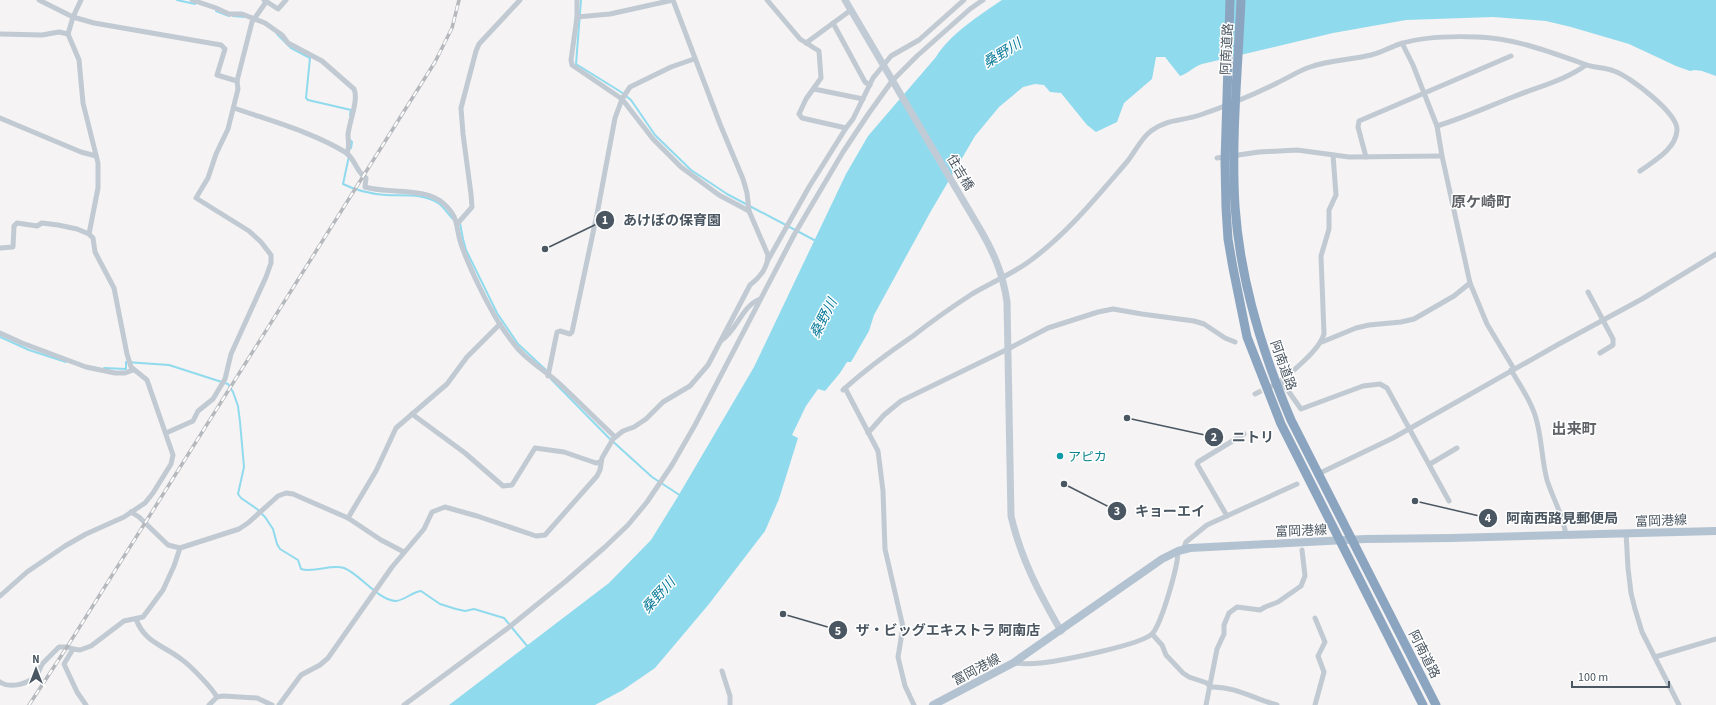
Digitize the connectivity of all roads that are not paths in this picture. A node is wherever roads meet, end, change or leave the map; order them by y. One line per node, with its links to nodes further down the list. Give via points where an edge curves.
1 (39, 0): 16 (street)
2 (81, 0): 16 (street)
3 (192, 0): 18 (street, via 229,14)
4 (286, 0): 14 (street, via 278,9)
5 (520, 0): 46 (street, via 476,51 461,115 472,206)
6 (577, 0): 17 (street)
7 (673, 0): 17 (street, via 610,14); 25 (street)
8 (768, 0): 22 (street)
9 (845, 0): 15 (street, 住吉橋)
10 (964, 0): 29 (street, via 919,40 891,56)
11 (984, 0): 28 (street, via 923,50)
12 (1230, 0): 43 (highway, 阿南道路)
13 (1241, 0): 43 (highway, 阿南道路)
14 (265, 1): 18 (street)
15 (851, 10): 19 (street); 28 (street, 住吉橋)
16 (73, 17): 21 (street); 27 (street, via 117,28 222,45 225,49 216,75)
17 (579, 17): 32 (street, via 572,65)
18 (255, 18): 27 (street); 38 (street, via 274,28 288,43 322,61 354,88 355,98)
19 (833, 23): 22 (street); 29 (street, via 865,82)
20 (0, 34): 21 (street)
21 (68, 34): 40 (street, via 78,60 83,103)
22 (806, 43): 30 (street, via 820,51 821,78)
23 (1402, 43): 26 (street, via 1454,37 1501,39 1557,54); 31 (street); 51 (street, via 1372,55 1331,61 1307,68 1277,84 1198,116 1161,124 1148,132 1133,155 1054,242 1026,264)
24 (1511, 56): 31 (street)
25 (694, 59): 32 (street, via 630,87); 45 (street, via 743,179)
26 (1586, 65): 36 (street, via 1566,78); 44 (street, via 1614,71 1624,76 1670,113 1675,122 1677,130 1667,151)
27 (237, 81): 34 (street)
28 (894, 83): 51 (street, 住吉橋, via 984,236); 54 (street, via 843,152)
29 (870, 85): 33 (street)
30 (814, 88): 33 (street); 37 (street, via 800,110 802,118)
31 (1425, 94): 36 (street); 42 (street, via 1359,121 1358,127)
32 (623, 98): 45 (street, via 653,139 681,166 719,195); 65 (street, via 615,118 572,332 557,332)
33 (863, 99): 37 (street)
34 (234, 108): 38 (street, via 286,126); 68 (street, via 208,178 196,198 249,231 271,255 271,263 230,354 225,379 213,399 198,411 193,421)
35 (0, 118): 40 (street)
36 (1437, 126): 41 (street)
37 (846, 128): 50 (street)
38 (347, 153): 46 (street, via 360,174 366,178 365,187 378,191 432,196 454,214)
39 (1333, 155): 42 (street); 43 (street, via 1297,150 1259,152); 60 (street, via 1336,195 1329,210 1329,229 1321,256 1324,334)
40 (96, 156): 47 (street, via 98,188)
41 (1442, 156): 42 (street); 52 (street)
42 (1366, 157)
43 (1225, 161): 75 (highway, 阿南道路, via 1257,326 1275,383); 84 (highway, 阿南道路, via 1228,239 1247,337 1281,424)
44 (1640, 171)
45 (749, 207): 50 (street, via 766,248)
46 (458, 223): 56 (street, via 460,242)
47 (89, 234): 48 (street, via 58,225 42,223 37,226 17,223 14,226 14,247); 63 (street, via 93,238 99,261 114,288 127,354)
48 (0, 248)
49 (1716, 254): 55 (street)
50 (768, 260): 58 (street, via 760,278 750,285)
51 (1002, 275): 61 (street, 住吉橋, via 1007,302); 69 (street, via 882,357 844,389)
52 (1470, 283): 60 (street, via 1454,296 1414,319 1356,328); 64 (street, via 1487,324)
53 (1588, 292): 55 (street)
54 (760, 299): 58 (street, via 754,301 728,336); 107 (street, via 672,465 628,525 508,628)
55 (1603, 320): 62 (street, via 1613,339 1613,345); 64 (street)
56 (500, 324): 65 (street, via 519,350); 66 (street, via 467,357 447,384)
57 (0, 333): 63 (street, via 22,344 86,367 115,373)
58 (721, 340): 71 (street, via 708,365 690,386 663,402 646,419 623,431)
59 (1235, 342): 61 (street, via 1194,321 1113,309 1048,328)
60 (1322, 342): 67 (street, via 1282,381 1301,409 1363,386 1380,384 1387,388)
61 (1008, 349): 69 (street, via 901,401); 93 (street, 住吉橋, via 1011,516 1019,546 1032,578)
62 (1600, 353)
63 (133, 370): 68 (street, via 147,380)
64 (1513, 370): 67 (street); 83 (street, via 1537,422 1544,470)
65 (548, 376): 71 (street, via 559,383)
66 (412, 414): 73 (street, via 465,453 503,486 512,485 535,448 564,452 596,463); 80 (street, via 396,428 376,471)
67 (1410, 428): 74 (street); 75 (street)
68 (166, 433): 78 (street, via 173,455 171,464 153,493)
69 (868, 433): 109 (street, via 878,451 883,491 885,549 903,627 898,657 905,686)
70 (1244, 434): 79 (street, via 1197,464)
71 (613, 440): 73 (street)
72 (1457, 448): 74 (street)
73 (600, 462): 89 (street, via 597,476 544,535 536,536 445,507 432,512 424,529)
74 (1430, 464): 77 (street)
75 (1318, 474): 85 (highway, 阿南道路)
76 (1297, 484): 79 (street)
77 (1449, 501)
78 (131, 512): 86 (street, via 168,545); 90 (street, via 65,546 27,572)
79 (1227, 516): 87 (street, via 1207,525 1186,542)
80 (348, 518): 86 (street, via 286,493 278,496 239,529); 89 (street)
81 (1716, 531): 82 (main road, 富岡港線)
82 (1626, 533): 83 (main road, 富岡港線); 97 (street, via 1631,593 1642,632)
83 (1566, 535): 85 (main road, 富岡港線)
84 (1340, 540): 85 (main road, 富岡港線); 87 (main road, 富岡港線, via 1206,546); 114 (highway, 阿南道路)
85 (1351, 540): 115 (highway, 阿南道路)
86 (180, 548): 92 (street, via 163,590 142,617)
87 (1181, 550): 93 (main road, 富岡港線, via 1162,559); 94 (street, via 1164,607)
88 (1302, 550): 101 (street, via 1305,576 1301,586 1278,602 1260,610 1237,606 1229,613 1217,649)
89 (404, 552): 106 (street, via 328,658 301,675)
90 (0, 596)
91 (1315, 618): 113 (street, via 1325,642 1318,656 1324,672)
92 (136, 619): 96 (street, via 124,621 91,646 80,650); 102 (street, via 145,635 182,660)
93 (1060, 631): 98 (main road, 富岡港線)
94 (1152, 634): 98 (street, via 1129,644 1085,654 1041,663); 101 (street, via 1162,645 1166,655 1183,673 1207,683)
95 (1716, 639): 97 (street)
96 (73, 649): 100 (street, via 59,647 42,663 32,679 12,686); 103 (street, via 64,664)
97 (1655, 657): 116 (street)
98 (1013, 663): 110 (main road, 富岡港線)
99 (722, 671): 108 (street, via 730,696)
100 (0, 682)
101 (1210, 687): 111 (street); 112 (street, via 1252,695)
102 (217, 697): 104 (street); 105 (street, via 257,698)
103 (86, 705)
104 (209, 705)
105 (272, 705)
106 (279, 705)
107 (404, 705)
108 (730, 705)
109 (914, 705)
110 (933, 705)
111 (1206, 705)
112 (1277, 705)
113 (1315, 705)
114 (1423, 705)
115 (1436, 705)
116 (1679, 705)

